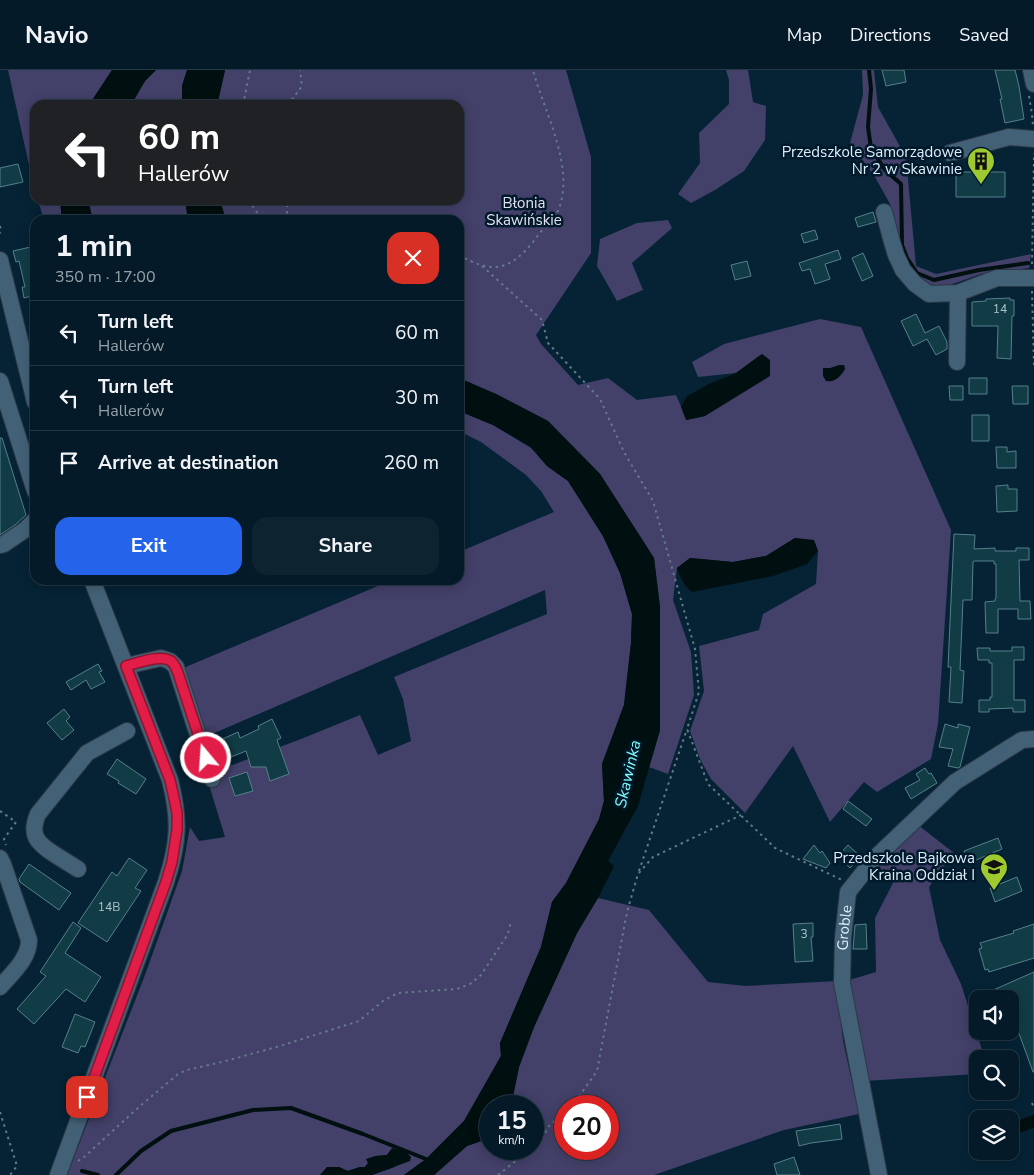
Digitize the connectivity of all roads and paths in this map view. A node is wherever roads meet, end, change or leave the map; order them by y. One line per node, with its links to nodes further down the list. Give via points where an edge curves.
1 (250, 70): 6 (path)
2 (300, 70): 7 (path, via 302,86)
3 (533, 70): 18 (path, via 560,153 561,203 549,222 514,260 500,267)
4 (1031, 70): 5 (street)
5 (1034, 84)
6 (244, 100)
7 (292, 100)
8 (1034, 114): 9 (path)
9 (1034, 139): 10 (street, via 1009,137); 19 (path)
10 (950, 153)
11 (252, 205): 13 (path)
12 (884, 212): 20 (street, via 896,255 909,278 929,294)
13 (260, 215)
14 (0, 226): 15 (path)
15 (0, 233)
16 (464, 257): 18 (path)
17 (0, 260): 24 (street)
18 (482, 266): 31 (path, via 542,320 548,343 600,399 624,452 653,502 695,649 699,692)
19 (1033, 278): 20 (street, via 998,278); 22 (path)
20 (958, 293): 21 (street)
21 (957, 362)
22 (1034, 368)
23 (0, 381): 25 (street)
24 (30, 382)
25 (30, 475)
26 (30, 525): 27 (street)
27 (0, 545)
28 (94, 585): 29 (street)
29 (126, 666): 30 (street); 35 (street, via 161,658 176,668)
30 (140, 703): 32 (street, via 139,718); 34 (street)
31 (686, 729): 36 (path, via 708,784); 39 (path)
32 (127, 731): 34 (street, via 136,730); 38 (street, via 87,752 34,823 34,832 42,846)
33 (1034, 738): 40 (street, Groble, via 1022,740 955,782 875,858)
34 (155, 742): 50 (street, via 170,780 177,813 172,862)
35 (212, 779)
36 (741, 815): 39 (path, via 653,857); 40 (path, via 775,848)
37 (1, 862): 42 (street, via 29,945 26,955)
38 (78, 869)
39 (638, 874): 43 (path, via 627,912 597,1071)
40 (854, 886): 53 (street, Groble, via 848,892 842,983)
41 (511, 922): 50 (path, via 508,934 481,975 470,984 457,989 398,993 383,1000 359,1020 178,1074 83,1158)
42 (0, 987)
43 (580, 1095)
44 (1032, 1103): 45 (path)
45 (1034, 1108)
46 (0, 1112): 51 (path, via 17,1166)
47 (554, 1121): 48 (path)
48 (544, 1135)
49 (517, 1160): 52 (path)
50 (59, 1172)
51 (10, 1175)
52 (498, 1175)
53 (879, 1175)

